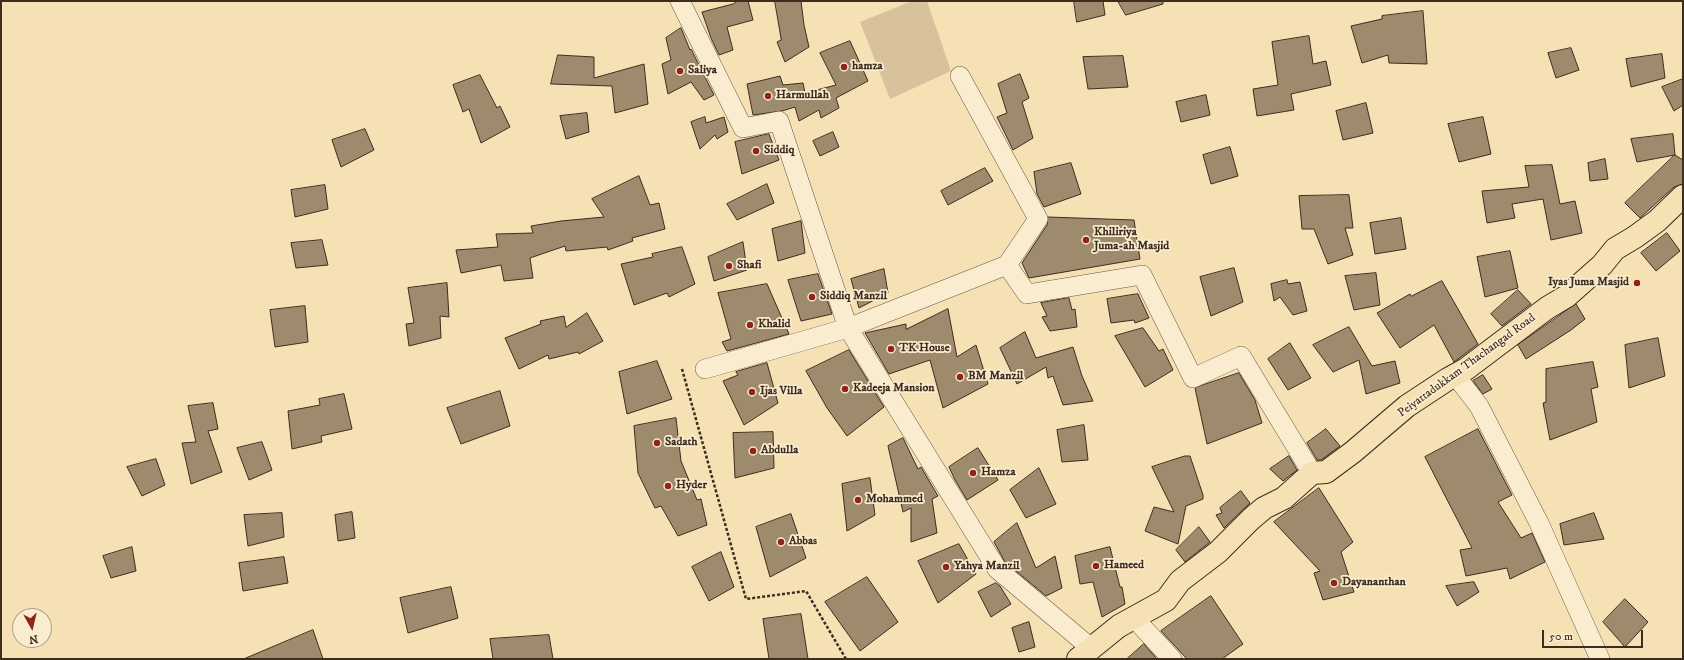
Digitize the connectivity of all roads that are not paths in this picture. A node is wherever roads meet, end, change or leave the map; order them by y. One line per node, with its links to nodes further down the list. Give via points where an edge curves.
1 (680, 1): 5 (street, via 743,128 779,121)
2 (960, 76): 4 (street, via 1038,219)
3 (1683, 196): 7 (main road, Peiyattadukkam Thachangad Road, via 1657,221 1615,249 1602,265 1567,296)
4 (1007, 265): 5 (street); 8 (street, via 1027,294 1142,275 1193,378 1241,356)
5 (848, 328): 6 (street); 10 (street, via 997,568)
6 (705, 369)
7 (1455, 375): 8 (main road, Peiyattadukkam Thachangad Road, via 1407,406 1326,472); 12 (street, via 1479,406 1538,523)
8 (1312, 473): 9 (main road, Peiyattadukkam Thachangad Road, via 1284,498 1264,508 1251,519 1218,552 1180,581 1166,600)
9 (1134, 618): 10 (main road, Peiyattadukkam Thachangad Road, via 1119,626); 11 (street)
10 (1085, 654)
11 (1172, 659)
12 (1600, 659)

